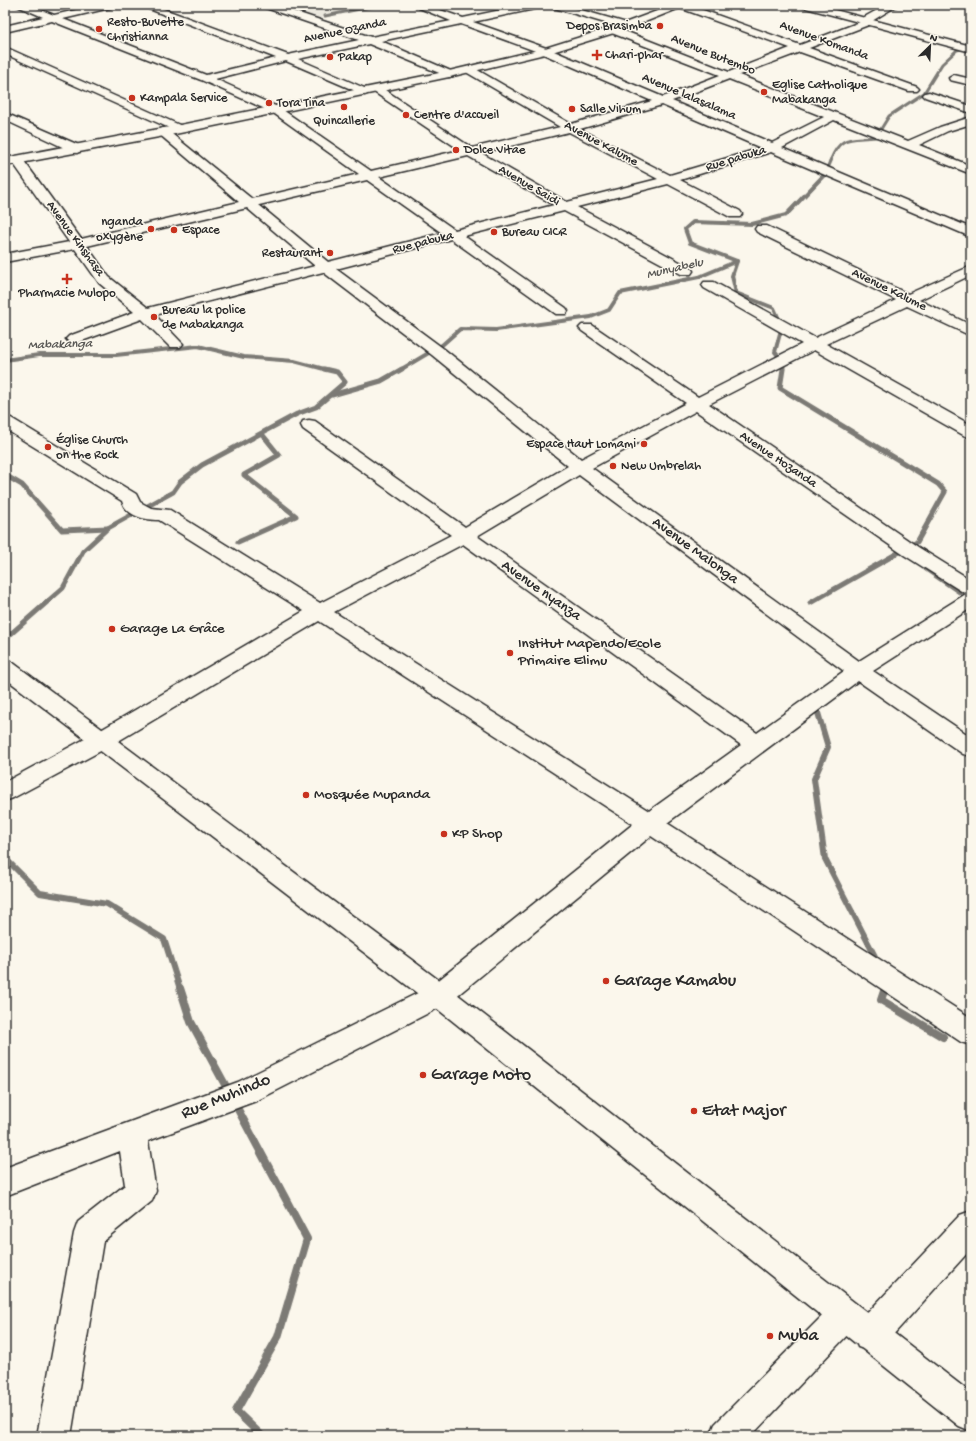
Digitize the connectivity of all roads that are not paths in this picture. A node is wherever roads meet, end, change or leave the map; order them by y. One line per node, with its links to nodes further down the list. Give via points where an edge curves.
1 (20, 5): 11 (main road)
2 (111, 5): 11 (main road)
3 (144, 5): 22 (main road)
4 (266, 5): 17 (main road)
5 (417, 5): 12 (main road, Avenue lalasalama)
6 (539, 5): 12 (main road, Avenue Ozanda)
7 (554, 5): 14 (main road)
8 (681, 5): 14 (main road); 19 (main road, Avenue Komanda)
9 (805, 5): 13 (main road)
10 (893, 5): 13 (main road)
11 (50, 18): 15 (main road); 26 (main road)
12 (465, 21): 17 (main road, Avenue Ozanda); 21 (main road, Avenue lalasalama)
13 (866, 21): 18 (main road); 19 (main road)
14 (626, 26): 16 (main road)
15 (5, 29)
16 (613, 30): 21 (main road); 25 (main road, Avenue Butembo)
17 (369, 40): 22 (main road, Avenue Ozanda); 24 (main road)
18 (967, 47)
19 (801, 48): 25 (main road); 29 (main road, Avenue Komanda)
20 (5, 50): 40 (main road)
21 (545, 51): 23 (main road); 33 (main road, Avenue lalasalama)
22 (287, 58): 26 (main road, Avenue Ozanda); 31 (main road)
23 (470, 70): 24 (main road); 39 (main road, Avenue Kalume)
24 (449, 74): 30 (main road)
25 (729, 77): 33 (main road); 37 (main road, Avenue Butembo)
26 (204, 78): 34 (main road)
27 (954, 78): 28 (main road)
28 (971, 82)
29 (913, 89)
30 (378, 90): 31 (main road); 45 (main road, Avenue Saidi)
31 (365, 92): 34 (main road)
32 (930, 95): 35 (main road)
33 (663, 102): 39 (main road); 43 (main road, Avenue lalasalama)
34 (276, 110): 40 (main road); 48 (main road)
35 (971, 110)
36 (5, 116): 44 (main road)
37 (832, 117): 42 (main road, Avenue Butembo); 43 (main road, Rue pabuka)
38 (971, 120): 42 (main road)
39 (570, 128): 45 (main road); 49 (main road, Avenue Kalume)
40 (180, 129): 41 (main road)
41 (163, 132): 44 (main road); 50 (main road, Avenue Malonga)
42 (908, 146): 47 (main road, Avenue Butembo)
43 (772, 148): 49 (main road, Rue pabuka); 54 (main road, Avenue lalasalama)
44 (77, 149): 46 (main road)
45 (469, 151): 48 (main road); 51 (main road, Avenue Saidi)
46 (11, 161): 56 (main road, Avenue Kinshasa)
47 (971, 170)
48 (371, 176): 50 (main road); 55 (main road)
49 (668, 180): 51 (main road, Rue pabuka); 52 (main road, Avenue Kalume)
50 (247, 203): 56 (main road); 58 (main road, Avenue Malonga)
51 (564, 206): 55 (main road, Rue pabuka); 60 (main road, Avenue Saidi)
52 (736, 214)
53 (762, 228): 62 (main road, Avenue Kalume)
54 (971, 233)
55 (455, 235): 58 (main road, Rue pabuka); 63 (main road)
56 (79, 244): 57 (main road); 64 (main road, Avenue Kinshasa, via 104,280)
57 (5, 258)
58 (325, 267): 64 (main road, Rue pabuka); 74 (main road, Avenue Malonga, via 432,348)
59 (971, 270): 62 (main road)
60 (686, 271)
61 (709, 285): 69 (main road)
62 (909, 300): 66 (main road, Avenue Kalume); 69 (main road)
63 (561, 311)
64 (146, 313): 67 (main road, Rue pabuka); 68 (main road, Avenue Kinshasa)
65 (587, 328): 70 (main road, Avenue Hozanda)
66 (971, 331)
67 (74, 339)
68 (175, 344)
69 (814, 344): 70 (main road); 73 (main road)
70 (696, 405): 74 (main road); 76 (main road, Avenue Hozanda, via 906,548)
71 (5, 422): 77 (main road, via 130,498 140,510 163,514)
72 (309, 425): 75 (main road, Avenue nyanza)
73 (971, 432)
74 (580, 467): 75 (main road); 79 (main road, Avenue Malonga)
75 (463, 536): 77 (main road); 81 (main road, Avenue nyanza)
76 (969, 597): 79 (main road, Rue Muhindo)
77 (320, 611): 80 (main road); 84 (main road)
78 (5, 667): 80 (main road)
79 (858, 671): 81 (main road, Rue Muhindo); 82 (main road, Avenue Malonga)
80 (102, 740): 83 (main road); 85 (main road)
81 (756, 744): 84 (main road, Rue Muhindo)
82 (971, 748)
83 (5, 792)
84 (650, 823): 85 (main road, Rue Muhindo); 86 (main road)
85 (439, 996): 87 (main road, Rue Muhindo, via 246,1092); 90 (main road)
86 (971, 1033)
87 (132, 1133): 88 (main road, Rue Muhindo); 93 (main road, via 140,1191 89,1233)
88 (5, 1182)
89 (971, 1226): 91 (main road)
90 (844, 1316): 91 (main road); 94 (main road)
91 (870, 1335): 92 (main road)
92 (971, 1414)
93 (54, 1436)
94 (727, 1436)

